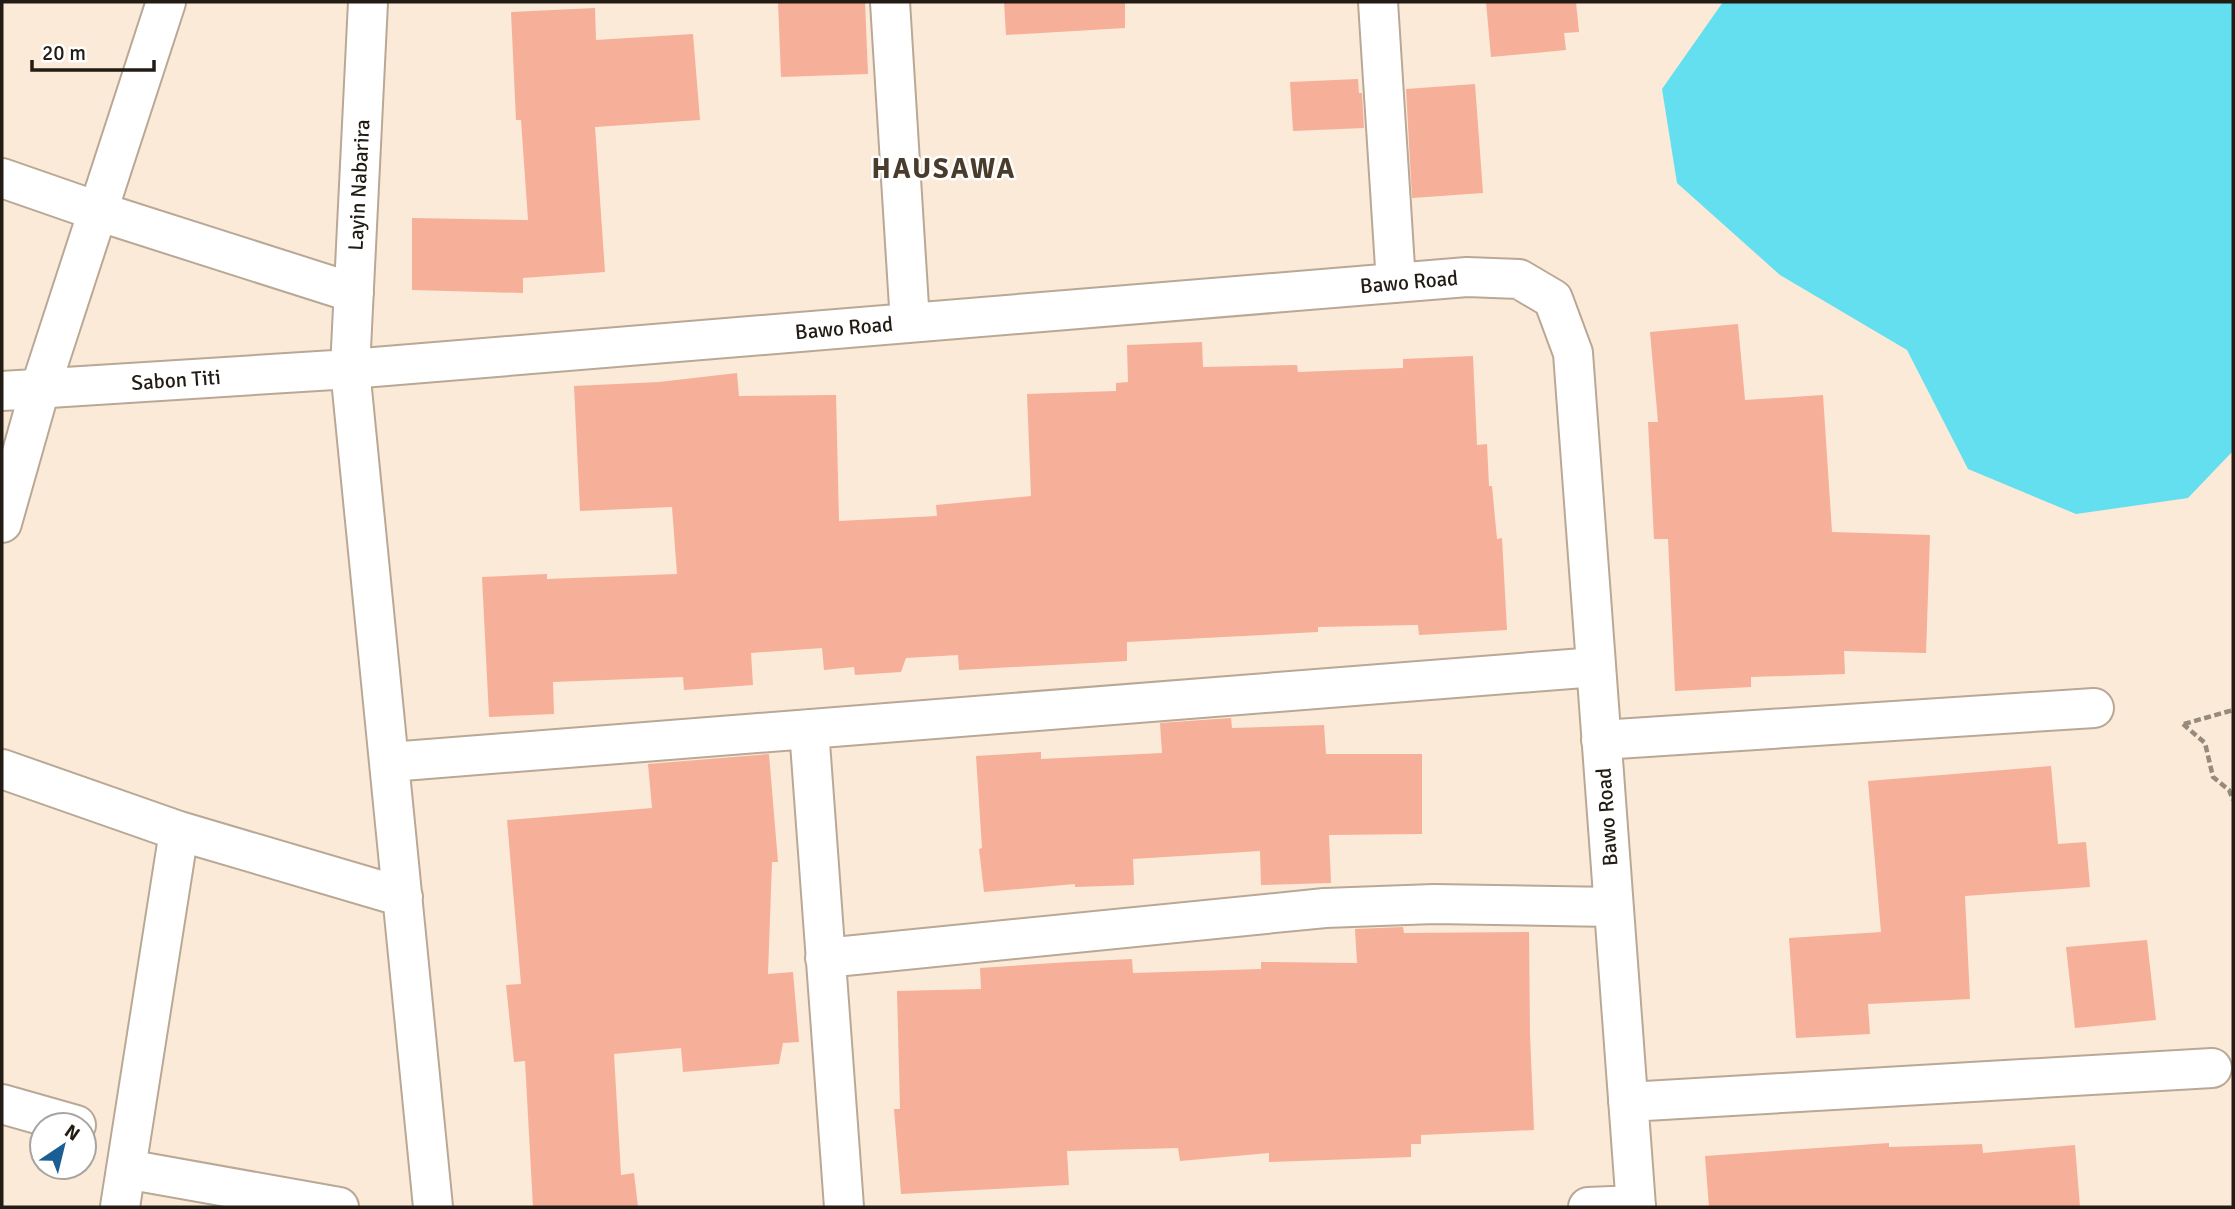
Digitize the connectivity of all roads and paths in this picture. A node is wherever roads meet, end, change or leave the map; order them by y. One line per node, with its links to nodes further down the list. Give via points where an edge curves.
1 (166, 2): 6 (street)
2 (368, 2): 8 (street, Layin Nabarira)
3 (890, 2): 9 (street)
4 (1378, 2): 7 (street)
5 (2, 178): 6 (street)
6 (97, 211): 8 (street); 11 (street)
7 (1396, 283): 9 (street, Bawo Road); 14 (street, Bawo Road, via 1467,277 1519,279 1553,299 1573,353)
8 (354, 293): 10 (street, Layin Nabarira)
9 (910, 323): 10 (street, Bawo Road)
10 (350, 369): 11 (street, Sabon Titi); 19 (street, Layin Nabarira)
11 (40, 388): 12 (street, Sabon Titi); 13 (street)
12 (2, 391)
13 (2, 523)
14 (1596, 667): 17 (street); 18 (street, Bawo Road)
15 (2094, 708): 18 (street)
16 (2233, 710): 21 (path, via 2183,724 2205,743 2213,777 2229,789)
17 (809, 729): 19 (street); 25 (street)
18 (1601, 740): 24 (street, Bawo Road)
19 (390, 762): 23 (street, Layin Nabarira)
20 (2, 769): 22 (street)
21 (2233, 800)
22 (178, 831): 23 (street); 31 (street)
23 (403, 897): 35 (street, Layin Nabarira)
24 (1614, 907): 25 (street, via 1434,904 1325,908); 27 (street, Bawo Road)
25 (825, 958): 36 (street)
26 (2211, 1068): 27 (street)
27 (1628, 1102): 32 (street, Bawo Road)
28 (2, 1104): 29 (street)
29 (28, 1111)
30 (98, 1136): 31 (street)
31 (128, 1154): 33 (street); 34 (street)
32 (1636, 1206): 37 (street)
33 (120, 1207)
34 (339, 1207)
35 (433, 1207)
36 (844, 1207)
37 (1588, 1207)

